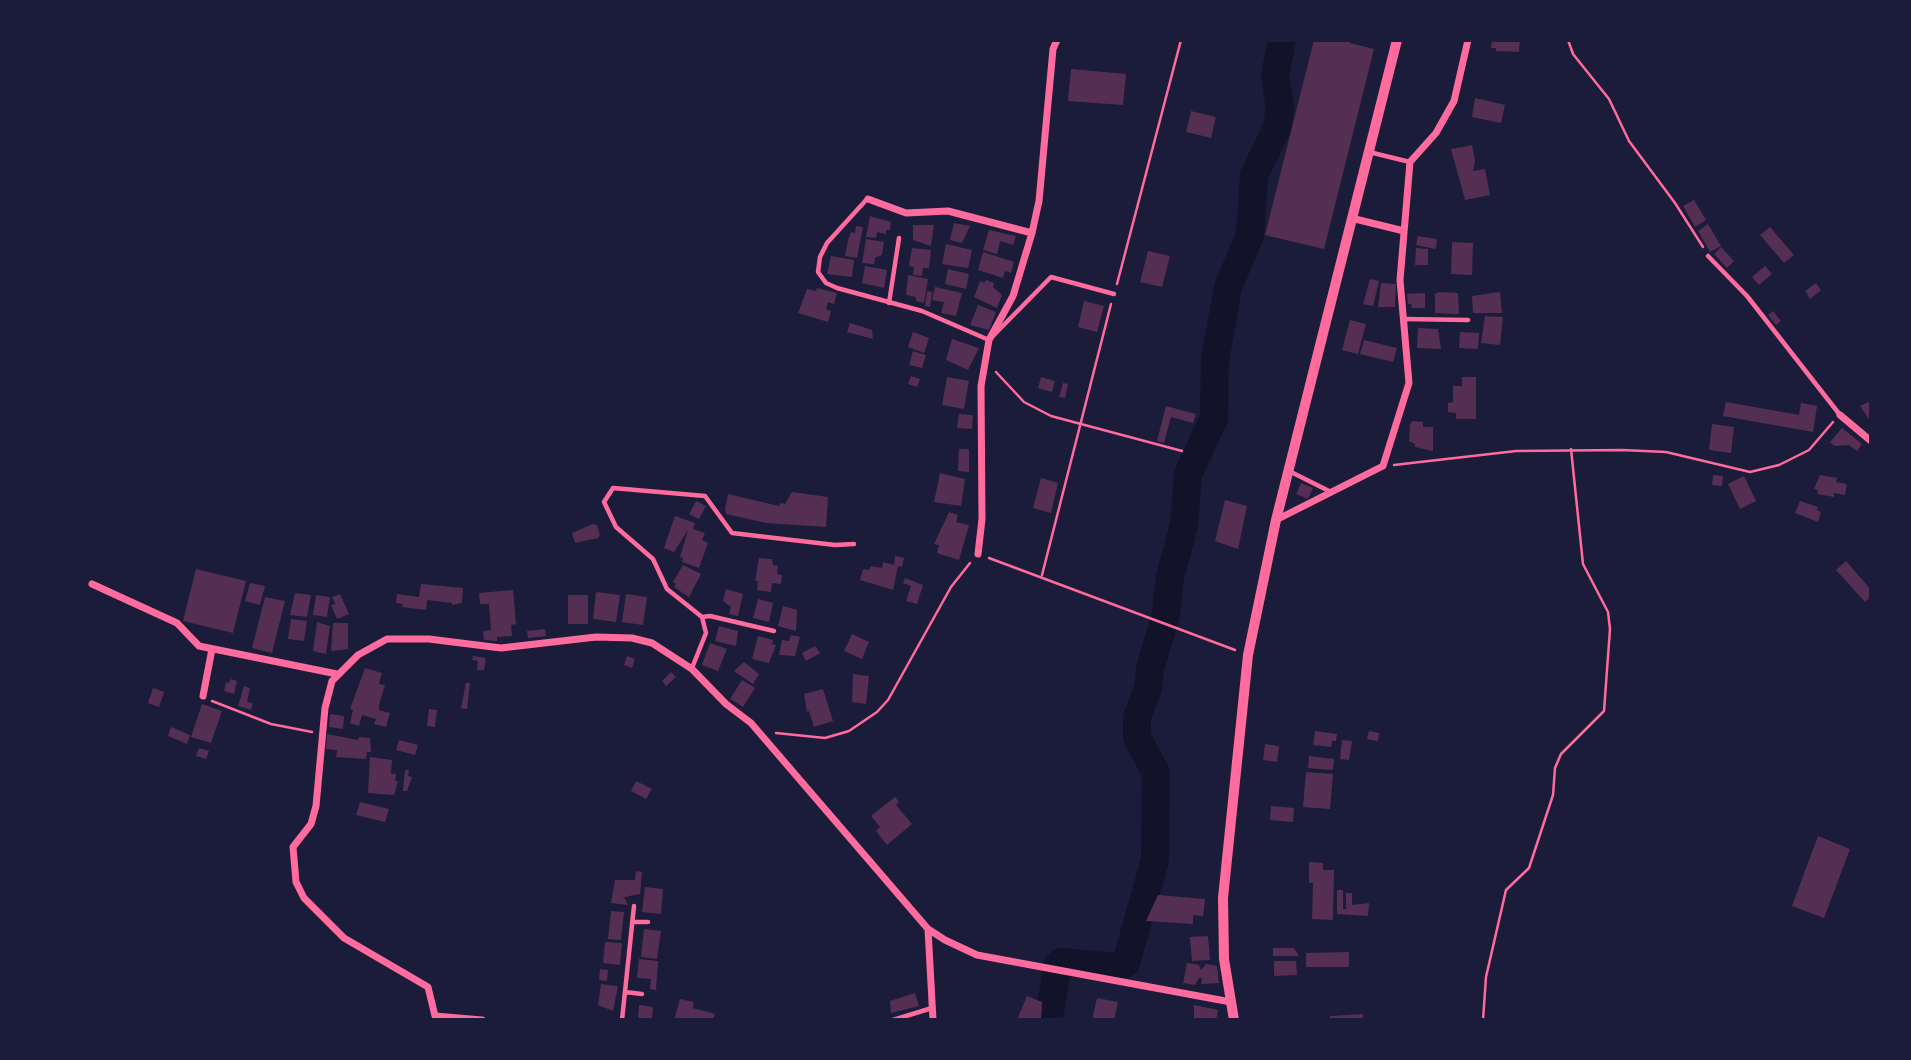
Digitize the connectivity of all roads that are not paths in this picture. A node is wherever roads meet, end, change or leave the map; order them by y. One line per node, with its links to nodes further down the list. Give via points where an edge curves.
1 (1057, 40): 9 (street)
2 (1396, 40): 4 (street)
3 (1468, 40): 5 (street, via 1454,101 1436,133)
4 (1368, 151): 5 (lane); 7 (street)
5 (1410, 162): 8 (street)
6 (868, 199): 9 (street, via 906,213 948,211); 13 (lane, via 827,243 818,272 837,288)
7 (1351, 218): 8 (street); 19 (street)
8 (1404, 231): 14 (street)
9 (1032, 233): 16 (street, via 1013,296)
10 (899, 238): 13 (lane)
11 (1708, 256): 17 (lane, via 1747,296)
12 (1114, 294): 16 (lane, via 1051,277)
13 (889, 303): 16 (lane, via 933,315)
14 (1403, 319): 15 (lane); 20 (street, via 1409,383 1383,466)
15 (1468, 320)
16 (989, 340): 23 (street, via 981,386)
17 (1840, 415): 18 (street)
18 (1871, 441)
19 (1288, 471): 20 (lane); 21 (street)
20 (1332, 492): 21 (street)
21 (1276, 520): 37 (street, via 1248,655 1223,898 1224,959)
22 (854, 544): 25 (lane, via 732,533 705,496 613,488 604,502 616,527 653,559 667,589)
23 (978, 554)
24 (92, 584): 27 (street, via 177,623 199,646)
25 (702, 617): 26 (lane); 28 (lane, via 706,633)
26 (774, 631)
27 (212, 649): 29 (street); 30 (street)
28 (692, 669): 29 (street, via 652,643 632,638 596,637 501,648 405,637 387,639 358,655); 34 (street, via 751,723)
29 (337, 674): 39 (street, via 325,708 312,824 293,846 296,882 304,898 344,938 428,987 435,1016)
30 (203, 696)
31 (634, 906): 32 (lane)
32 (632, 922): 33 (lane); 35 (lane)
33 (648, 922)
34 (928, 929): 37 (street, via 977,955); 38 (street)
35 (625, 992): 36 (lane); 40 (lane)
36 (642, 994)
37 (1231, 1002): 43 (street)
38 (933, 1007): 41 (lane); 42 (street)
39 (482, 1020)
40 (622, 1020)
41 (892, 1020)
42 (933, 1020)
43 (1234, 1020)

